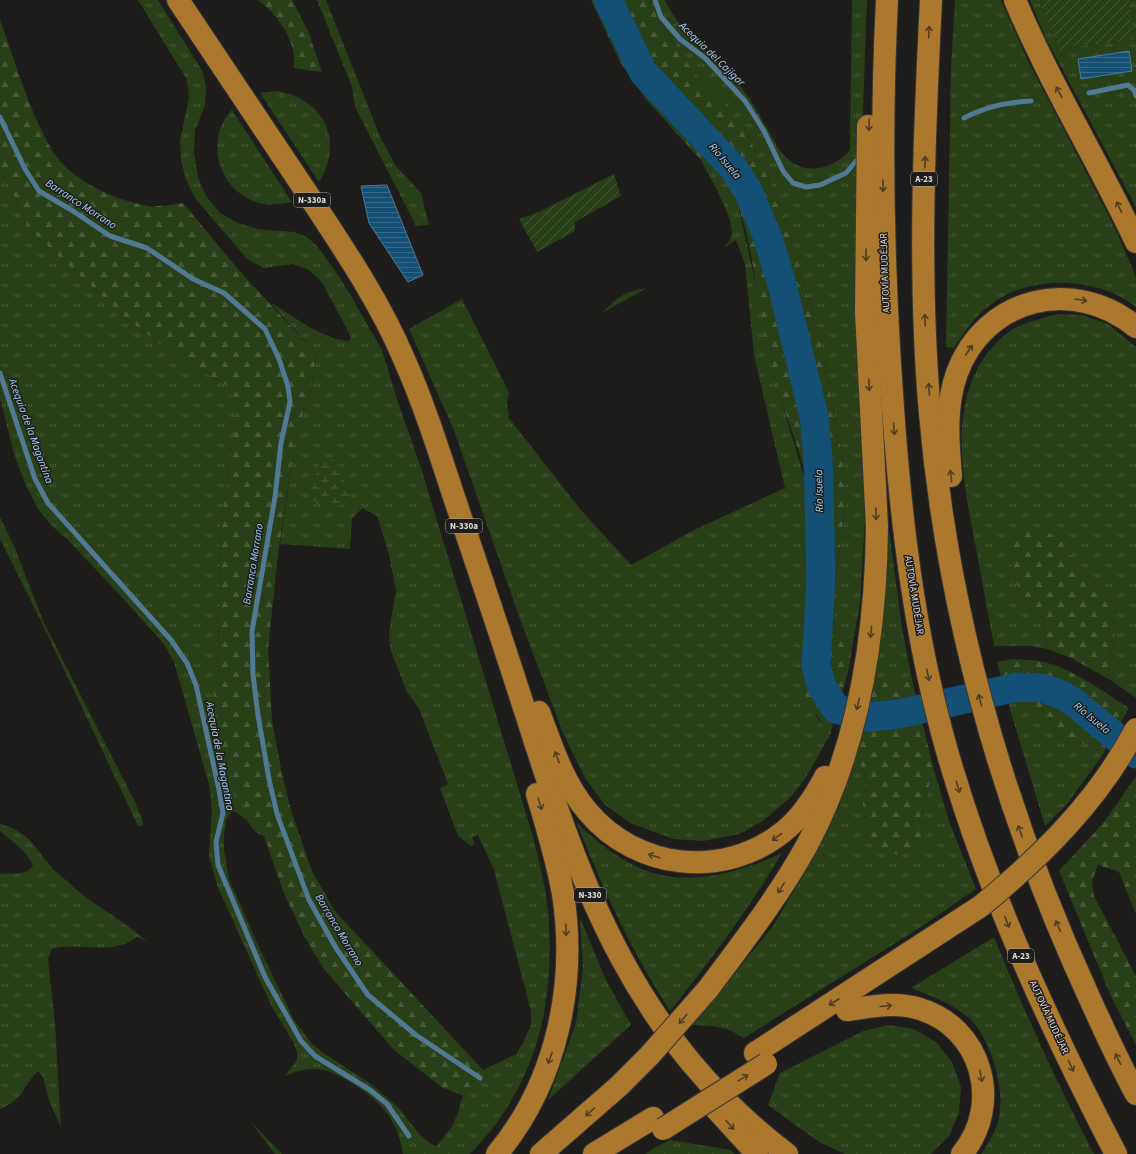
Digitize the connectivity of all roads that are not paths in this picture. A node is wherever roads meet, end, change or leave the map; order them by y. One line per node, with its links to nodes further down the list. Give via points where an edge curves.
1 (178, 0): 8 (highway, N-330a, via 324,218 386,321 404,357 425,412)
2 (931, 0): 7 (highway, A-23, one-way to 2, via 934,448 925,322 924,210)
3 (1015, 0): 5 (highway, one-way to 3)
4 (887, 10): 11 (highway, one-way to 11, via 871,41 867,186 867,319 877,526 874,597 866,666); 25 (highway, AUTOVÍA MUDÉJAR / A-23, one-way to 25, via 883,160 889,352 902,507 920,637 946,749 976,839 1020,953 1082,1090)
5 (1136, 242)
6 (1136, 327): 7 (highway, one-way to 6, via 966,577 952,480 949,412 956,375 972,344 983,331 1008,312 1050,299 1082,300 1096,304 1111,309)
7 (955, 594): 16 (highway, A-23, one-way to 7, via 1073,962 1039,880 990,738)
8 (515, 681): 10 (highway, N-330); 11 (highway, one-way to 8, via 825,776 815,795 795,821 784,832 758,849 714,862 683,863 660,858 618,840 587,811 568,783 537,706)
9 (1136, 729): 12 (highway, bridge, via 1108,776 1074,820 1041,854)
10 (538, 752): 15 (highway, N-330, via 578,866 609,937 642,996); 19 (highway, one-way to 19, via 533,781 550,837 563,895 568,953 566,986 553,1050 543,1077 517,1126)
11 (840, 767): 20 (highway, one-way to 20, bridge, via 820,818 791,871 751,932 708,989 619,1086)
12 (981, 906): 13 (highway, via 951,942); 14 (highway, one-way to 14)
13 (847, 1010): 14 (highway); 24 (highway, one-way to 24, via 889,1005 919,1008 944,1020 965,1040 979,1065 984,1093 980,1121)
14 (760, 1058): 17 (highway, bridge)
15 (688, 1059): 22 (highway, one-way to 22, via 690,1081); 23 (highway, N-330, via 728,1102)
16 (1136, 1094)
17 (658, 1124): 18 (highway); 21 (highway)
18 (627, 1152)
19 (497, 1154)
20 (540, 1154)
21 (594, 1154)
22 (756, 1154)
23 (787, 1154)
24 (962, 1154)
25 (1116, 1154)

